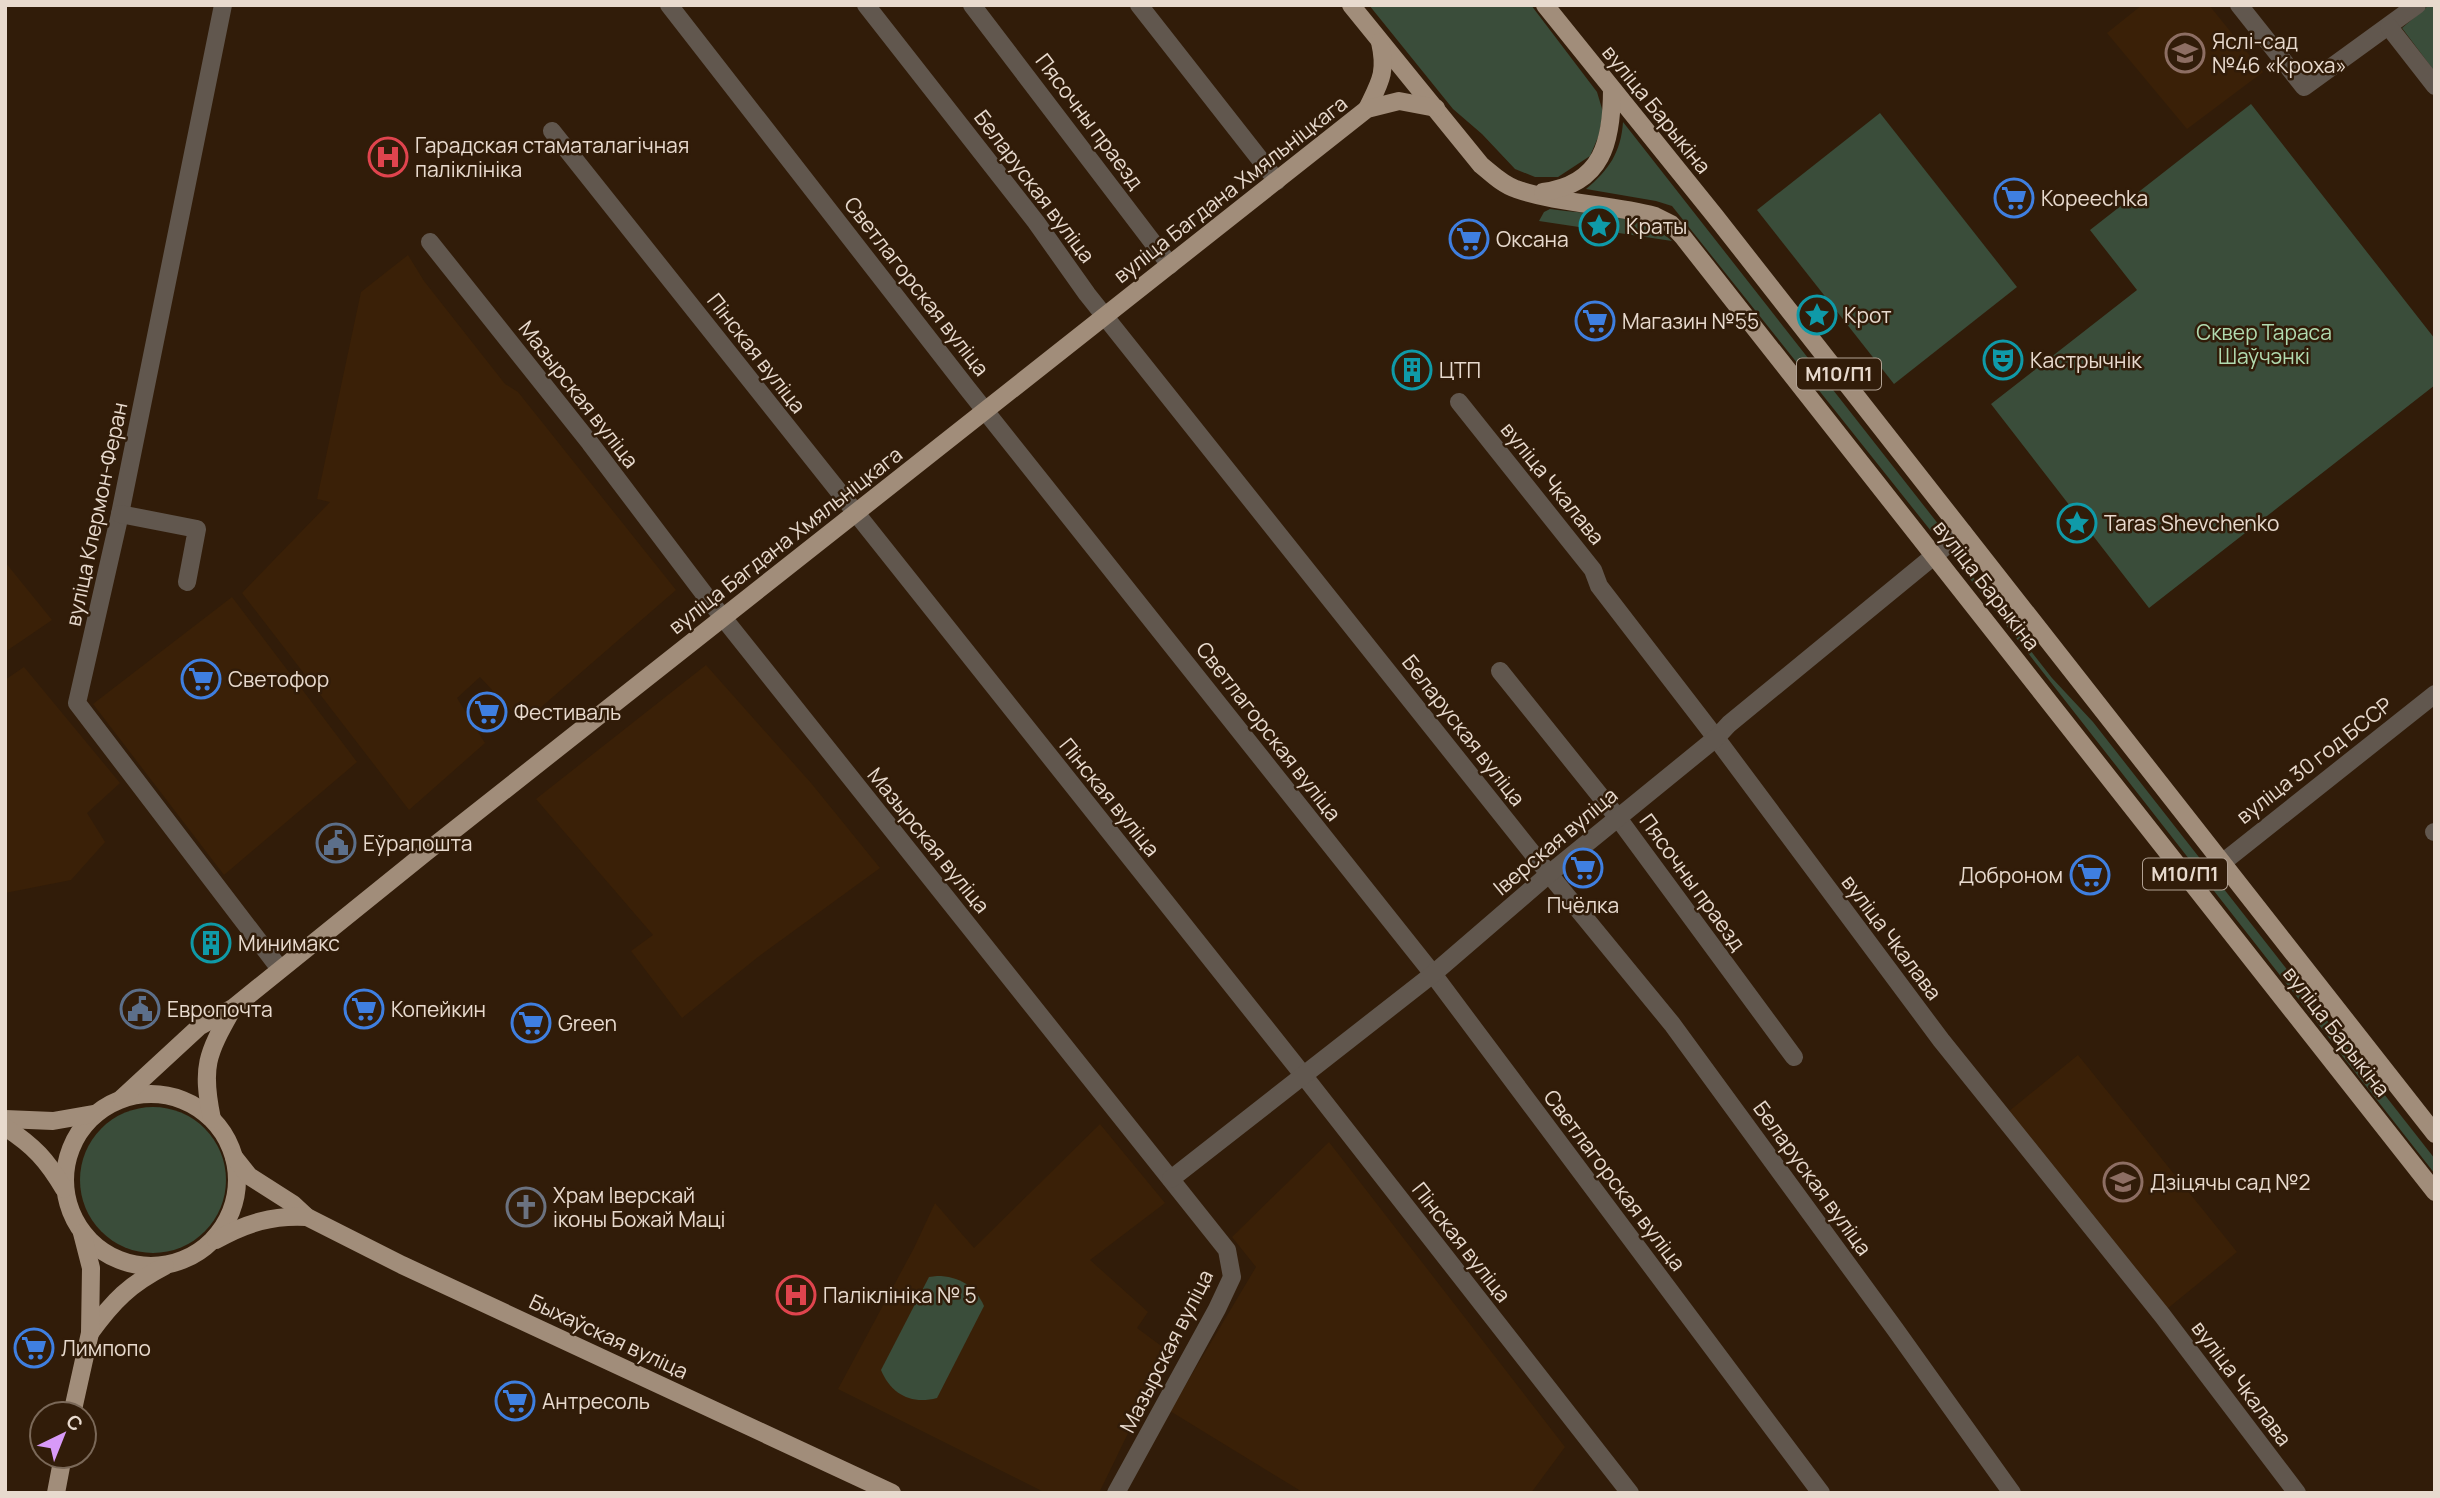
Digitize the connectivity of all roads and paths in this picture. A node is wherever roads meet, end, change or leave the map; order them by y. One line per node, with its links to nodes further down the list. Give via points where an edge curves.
1 (223, 5): 25 (street, вуліца Клермон-Феран)
2 (669, 5): 24 (street, Светлагорская вуліца)
3 (866, 5): 22 (street, Беларуская вуліца)
4 (972, 5): 21 (street, Пясочны праезд)
5 (1139, 5): 18 (street)
6 (1350, 5): 12 (main road, М10/П1)
7 (1545, 5): 10 (main road, вуліца Барыкіна / М10/П1)
8 (2239, 5): 11 (street, via 2304,87)
9 (2417, 5): 11 (street)
10 (1555, 14): 14 (main road, вуліца Барыкіна / М10/П1)
11 (2389, 27): 13 (street)
12 (1379, 38): 15 (main road, М10/П1); 16 (main road, via 1382,79)
13 (2435, 86)
14 (1612, 89): 19 (main road, via 1612,116 1603,156 1574,182); 27 (main road, вуліца Барыкіна / М10/П1)
15 (1436, 108): 16 (main road, via 1399,101); 19 (main road, вуліца Барыкіна / М10/П1, via 1481,165 1515,189)
16 (1367, 109): 18 (main road, вуліца Багдана Хмяльніцкага)
17 (552, 131): 26 (street, Пінская вуліца)
18 (1277, 180): 21 (main road, вуліца Багдана Хмяльніцкага)
19 (1535, 194): 28 (main road, вуліца Барыкіна / М10/П1, via 1641,212 1671,224)
20 (430, 242): 30 (street, Мазырская вуліца)
21 (1170, 265): 22 (main road, вуліца Багдана Хмяльніцкага)
22 (1105, 316): 24 (main road, вуліца Багдана Хмяльніцкага); 36 (street, Беларуская вуліца)
23 (1459, 402): 33 (street, вуліца Чкалава, via 1593,569 1599,586)
24 (985, 411): 26 (main road, вуліца Багдана Хмяльніцкага); 38 (street, Светлагорская вуліца)
25 (120, 514): 29 (street, via 197,530); 37 (street, вуліца Клермон-Феран, via 77,703)
26 (855, 514): 30 (main road, вуліца Багдана Хмяльніцкага); 41 (street, Пінская вуліца)
27 (1963, 532): 28 (street, Іверская вуліца); 35 (main road, вуліца Барыкіна / М10/П1)
28 (1935, 555): 33 (street, Іверская вуліца); 51 (main road, вуліца Барыкіна / М10/П1)
29 (187, 582)
30 (723, 618): 37 (main road, вуліца Багдана Хмяльніцкага); 49 (street, Мазырская вуліца)
31 (1500, 671): 34 (street, Пясочны праезд)
32 (2435, 694): 35 (street, вуліца 30 год БССР)
33 (1716, 738): 34 (street, Іверская вуліца); 65 (street, вуліца Чкалава, via 1941,1041 2162,1315)
34 (1618, 818): 36 (street, Іверская вуліца); 40 (street, Пясочны праезд)
35 (2222, 863): 47 (main road, вуліца Барыкіна / М10/П1)
36 (1549, 874): 38 (street, Іверская вуліца); 59 (street, Беларуская вуліца, via 1671,1024 1895,1329)
37 (280, 969): 39 (main road, вуліца Багдана Хмяльніцкага)
38 (1433, 974): 41 (street, Іверская вуліца); 64 (street, Светлагорская вуліца)
39 (233, 1008): 42 (main road, вуліца Багдана Хмяльніцкага, via 200,1026); 44 (main road, вуліца Багдана Хмяльніцкага, via 207,1059 205,1081)
40 (1794, 1057)
41 (1304, 1076): 49 (street, Іверская вуліца); 63 (street, Пінская вуліца)
42 (122, 1098): 43 (main road); 44 (main road, via 164,1095 186,1100)
43 (93, 1114): 45 (main road, via 53,1121); 50 (main road, via 75,1136 65,1162)
44 (212, 1118): 48 (main road)
45 (5, 1119)
46 (5, 1127): 50 (main road, via 29,1142)
47 (2435, 1134)
48 (234, 1157): 52 (main road, Быхаўская вуліца, via 249,1176); 54 (main road, via 237,1188 229,1218)
49 (1171, 1179): 62 (street, Мазырская вуліца, via 1227,1250 1232,1277)
50 (65, 1190): 53 (main road)
51 (2435, 1192)
52 (307, 1217): 54 (main road, Быхаўская вуліца, via 251,1223); 61 (main road, Быхаўская вуліца)
53 (82, 1233): 55 (main road, via 106,1254 135,1265); 56 (main road, via 91,1268)
54 (210, 1243): 55 (main road, via 190,1257)
55 (166, 1265): 56 (main road, via 112,1303)
56 (90, 1333): 57 (main road)
57 (75, 1400)
58 (61, 1470): 60 (main road)
59 (2004, 1490)
60 (56, 1493)
61 (892, 1493)
62 (1116, 1493)
63 (1630, 1493)
64 (1821, 1493)
65 (2297, 1493)

